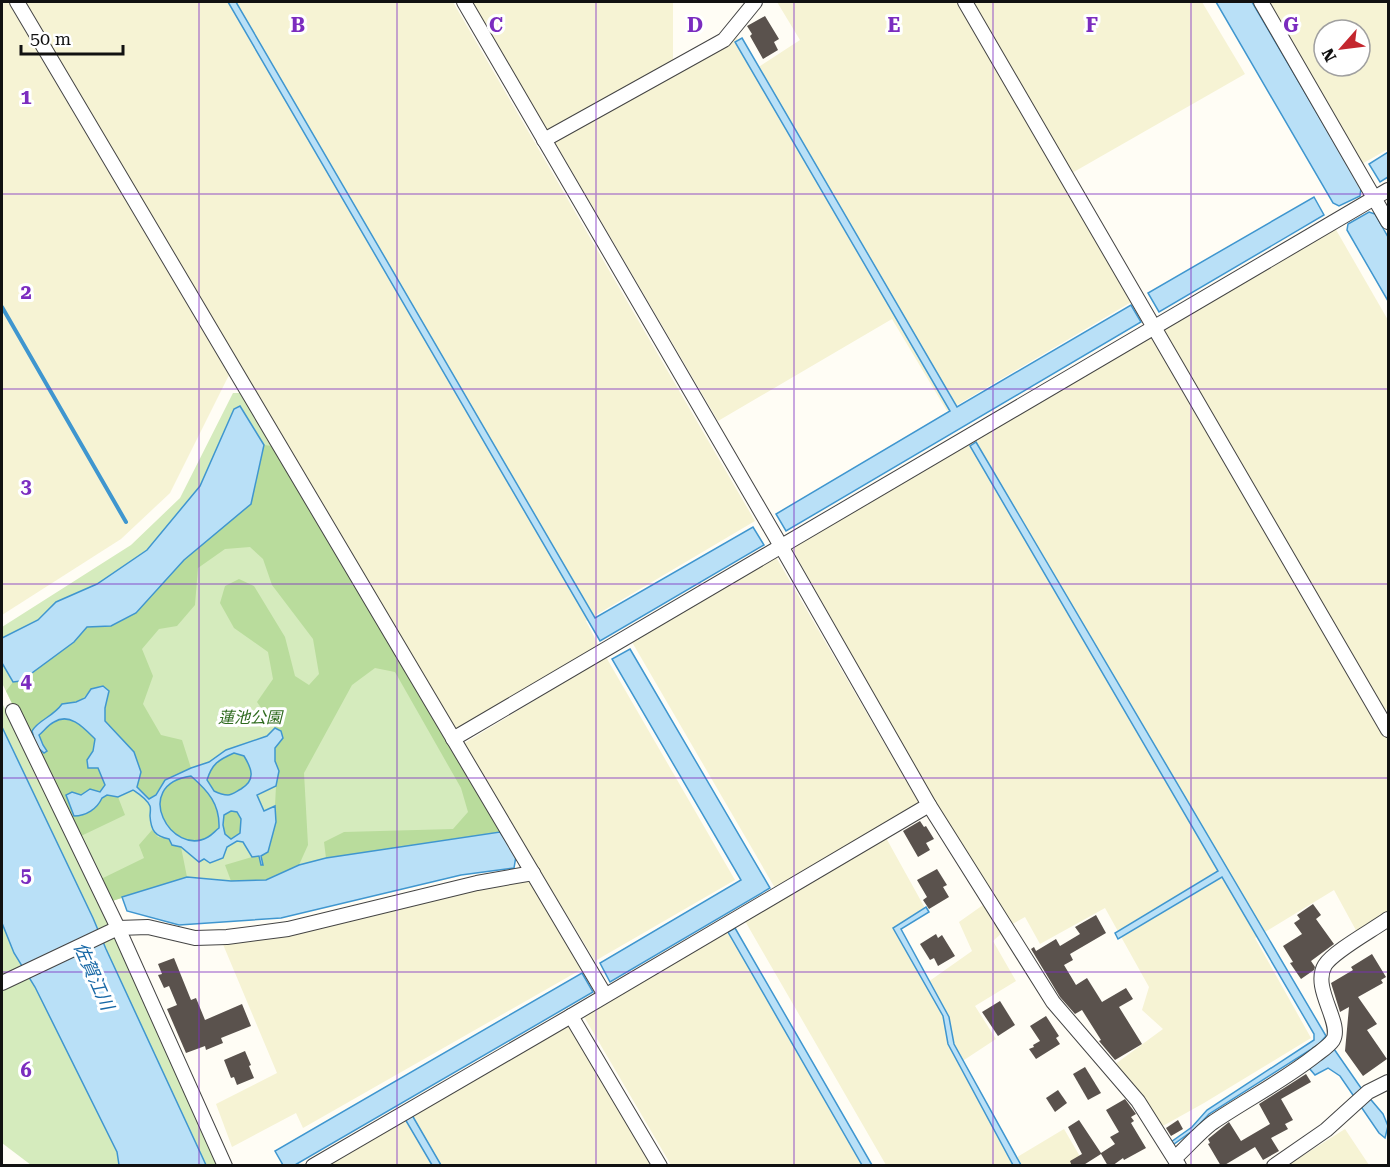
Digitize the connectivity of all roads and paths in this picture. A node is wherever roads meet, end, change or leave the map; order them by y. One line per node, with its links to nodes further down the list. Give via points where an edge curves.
1 (17, 2): 14 (street)
2 (464, 2): 6 (street)
3 (755, 2): 6 (street, via 724,40)
4 (965, 2): 10 (street)
5 (1261, 2): 8 (street)
6 (544, 140): 11 (street)
7 (1389, 190): 8 (street)
8 (1375, 198): 9 (street); 10 (street)
9 (1389, 222)
10 (1155, 327): 11 (street); 13 (street)
11 (781, 546): 14 (street); 15 (street)
12 (13, 711): 18 (street)
13 (1389, 730)
14 (453, 739): 16 (street)
15 (929, 805): 20 (street); 23 (street, via 1053,1002 1138,1101)
16 (533, 873): 18 (street, via 288,929 195,938 148,927); 20 (street)
17 (1389, 920): 23 (street, via 1340,951 1324,967 1325,998 1336,1030 1329,1045 1210,1125)
18 (115, 930): 19 (street); 24 (street)
19 (4, 982)
20 (605, 995): 21 (street)
21 (572, 1016): 25 (street); 26 (street)
22 (1389, 1082): 27 (street, via 1368,1092 1326,1130)
23 (1177, 1162)
24 (225, 1166)
25 (313, 1166)
26 (660, 1166)
27 (1274, 1166)

